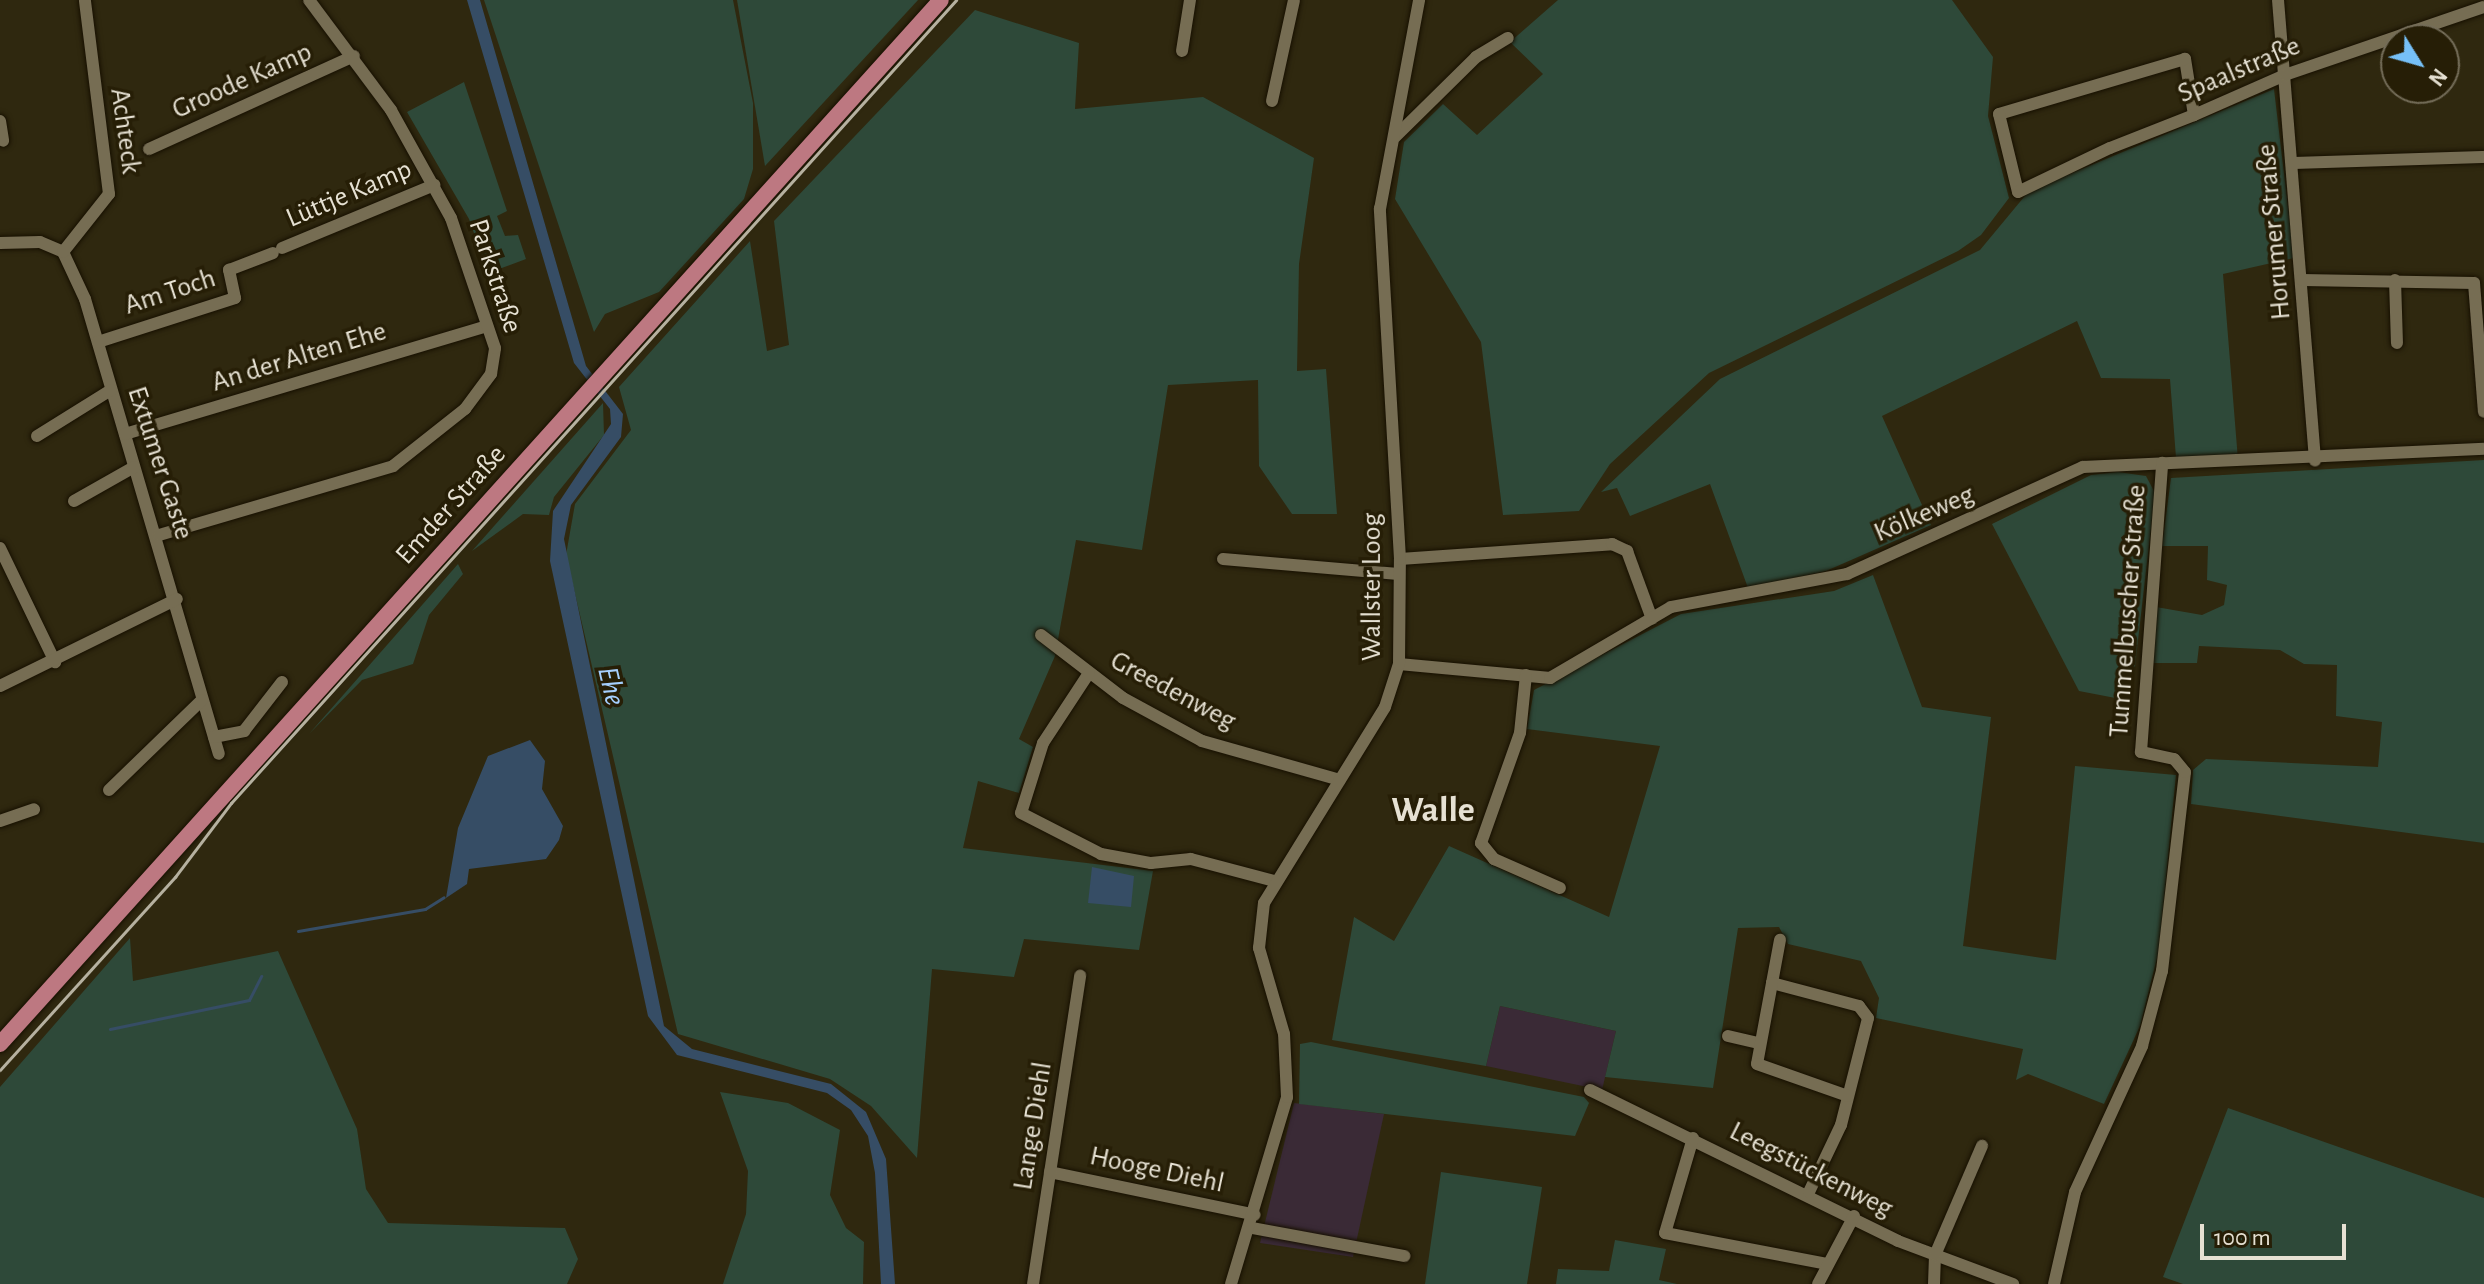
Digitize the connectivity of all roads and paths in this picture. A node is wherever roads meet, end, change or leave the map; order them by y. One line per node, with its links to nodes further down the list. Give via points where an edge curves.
1 (85, 0): 24 (street, Achteck, via 109,194)
2 (309, 0): 11 (street, Parkstraße)
3 (941, 0): 68 (main road, Emder Straße)
4 (1190, 0): 10 (street)
5 (1294, 0): 13 (street)
6 (1419, 0): 16 (street, Wallster Loog)
7 (2278, 0): 12 (street, Horumer Straße)
8 (2484, 7): 12 (street, Spaalstraße)
9 (1508, 38): 16 (street, via 1476,57)
10 (1182, 51)
11 (354, 56): 18 (street, Groode Kamp); 21 (street, Parkstraße)
12 (2285, 75): 14 (street, Spaalstraße); 20 (street, Horumer Straße)
13 (1272, 101)
14 (2194, 115): 14 (street, Spaalstraße, via 2185,59 1999,114 2018,192)
15 (0, 121): 17 (street)
16 (1395, 137): 43 (street, Wallster Loog, via 1380,209)
17 (3, 141)
18 (149, 149)
19 (2484, 157): 20 (street)
20 (2292, 163): 25 (street, Horumer Straße)
21 (434, 185): 23 (street, Lüttje Kamp); 28 (street, Parkstraße)
22 (0, 243): 24 (street, via 40,242)
23 (278, 251): 29 (street, Am Toch, via 229,270 235,298)
24 (63, 252): 29 (street, Extumer Gaste)
25 (2302, 280): 26 (street); 36 (street, Horumer Straße)
26 (2395, 280): 27 (street); 30 (street)
27 (2479, 283): 32 (street)
28 (487, 326): 33 (street, An der Alten Ehe); 40 (street, Parkstraße, via 495,348 491,374 465,409 393,466)
29 (98, 342): 31 (street, Extumer Gaste)
30 (2397, 343)
31 (111, 390): 33 (street, Extumer Gaste); 34 (street)
32 (2484, 412)
33 (125, 434): 38 (street, Extumer Gaste)
34 (37, 436)
35 (2484, 449): 36 (street, Kölkeweg)
36 (2315, 461): 37 (street, Kölkeweg)
37 (2162, 463): 46 (street, Kölkeweg, via 2083,467 1847,574 1671,607); 85 (street, Tummelbuscher Straße, via 2141,752 2174,759 2185,772 2162,971 2142,1046 2075,1192)
38 (134, 467): 39 (street); 40 (street, Extumer Gaste)
39 (74, 501)
40 (159, 535): 45 (street, Extumer Gaste)
41 (0, 548): 48 (street)
42 (1223, 559): 44 (street)
43 (1400, 559): 44 (street, Wallster Loog); 46 (street, via 1612,544 1632,562)
44 (1398, 574): 49 (street, Wallster Loog)
45 (177, 599): 48 (street); 54 (street, Extumer Gaste)
46 (1652, 619): 51 (street, Kölkeweg, via 1550,678)
47 (1041, 635): 50 (street, Greedenweg)
48 (55, 662): 53 (street)
49 (1399, 664): 51 (street, Kölkeweg); 57 (street, Wallster Loog, via 1385,707)
50 (1089, 673): 57 (street, Greedenweg, via 1202,741); 61 (street, via 1043,743 1021,813 1101,854 1151,863 1191,859)
51 (1526, 675): 62 (street, via 1520,733 1481,843 1494,859)
52 (282, 682): 55 (street, via 244,731)
53 (0, 686)
54 (202, 700): 55 (street, Extumer Gaste); 58 (street)
55 (214, 737): 56 (street, Extumer Gaste)
56 (219, 754)
57 (1340, 780): 61 (street, Wallster Loog)
58 (109, 790)
59 (34, 809): 60 (street)
60 (0, 821)
61 (1274, 881): 76 (street, Wallster Loog, via 1259,948 1289,1069)
62 (1560, 888)
63 (1780, 940): 65 (street)
64 (1080, 976): 73 (street, Lange Diehl)
65 (1772, 983): 67 (street); 70 (street, via 1863,1008 1868,1025)
66 (1728, 1036): 67 (street)
67 (1758, 1043): 70 (street, via 1761,1067)
68 (0, 1044)
69 (1590, 1090): 71 (street, Leegstückenweg)
70 (1848, 1096): 74 (street)
71 (1693, 1138): 74 (street, Leegstückenweg); 79 (street, via 1665,1233)
72 (1982, 1146): 77 (street)
73 (1050, 1172): 76 (street, Hooge Diehl); 80 (street, Lange Diehl)
74 (1809, 1192): 75 (street, Leegstückenweg)
75 (1854, 1216): 77 (street, Leegstückenweg); 79 (street)
76 (1253, 1222): 78 (street); 81 (street, Wallster Loog)
77 (1935, 1255): 83 (street); 84 (street, Leegstückenweg)
78 (1404, 1256)
79 (1828, 1264): 82 (street)
80 (1033, 1284)
81 (1231, 1284)
82 (1818, 1284)
83 (1934, 1284)
84 (2013, 1284)
85 (2054, 1284)

